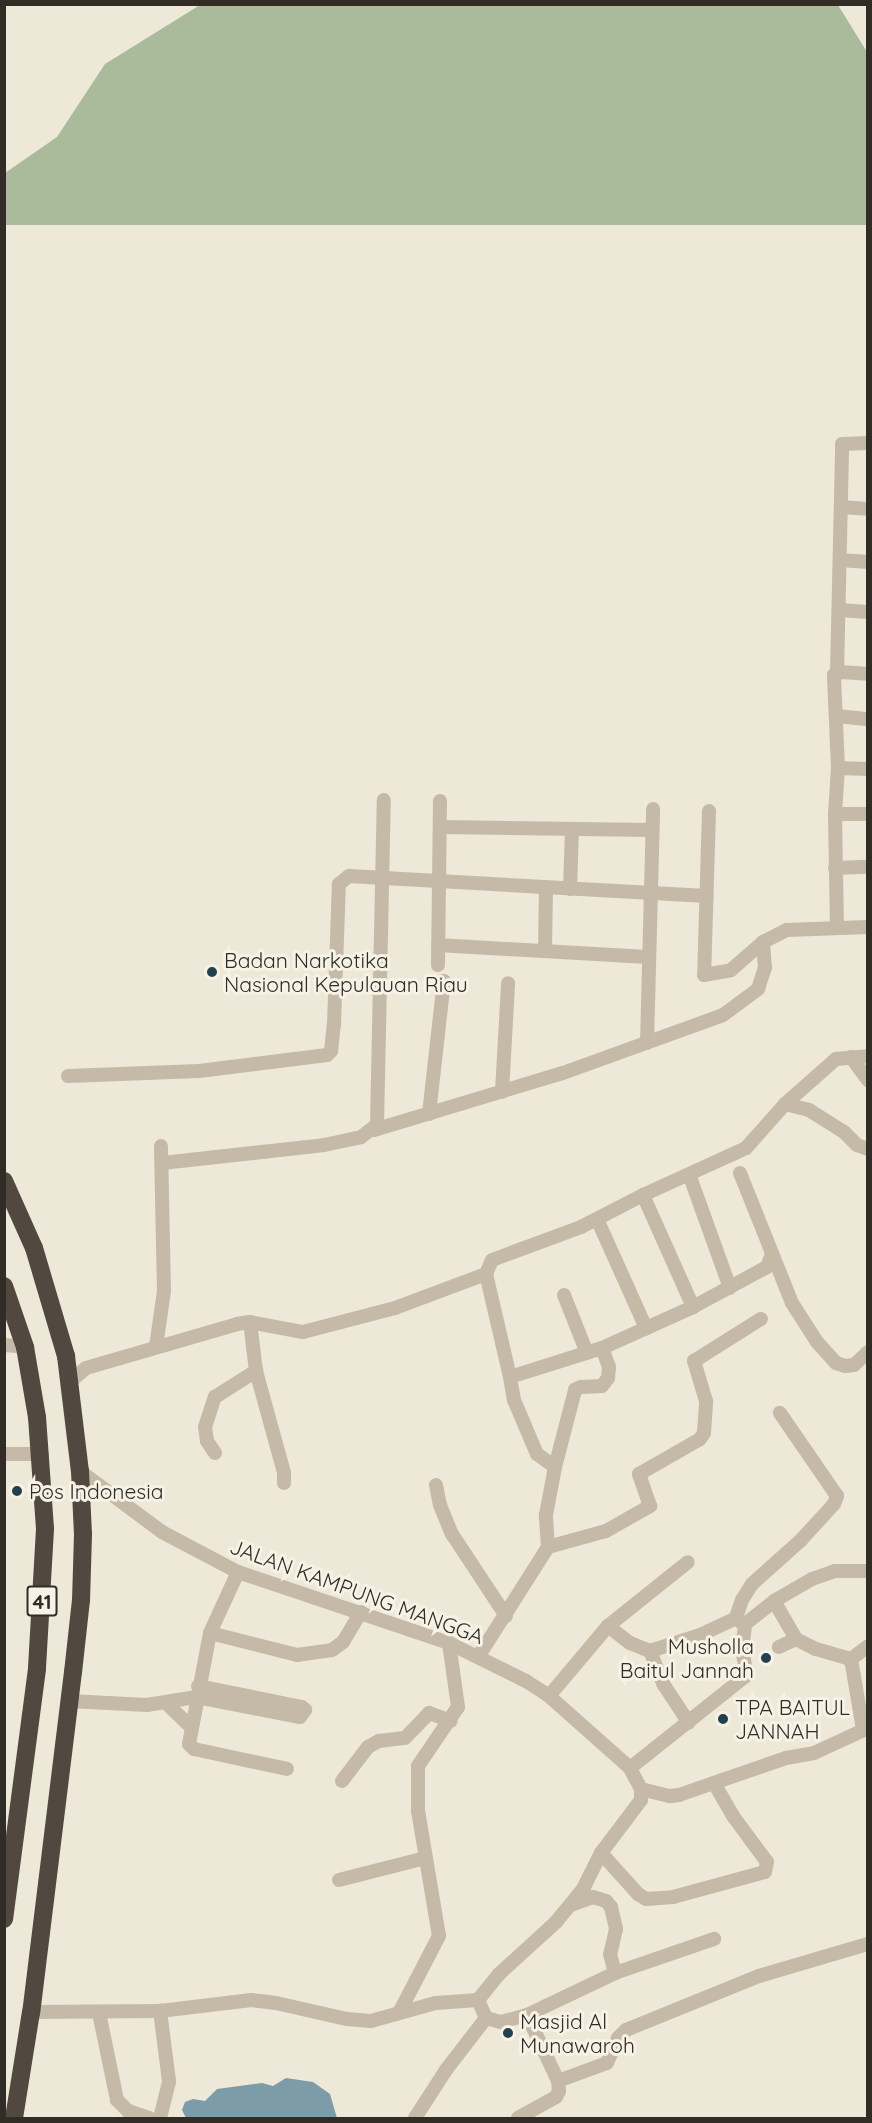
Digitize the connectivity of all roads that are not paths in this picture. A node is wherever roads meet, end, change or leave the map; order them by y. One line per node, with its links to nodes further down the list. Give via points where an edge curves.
1 (867, 443): 2 (street, via 842,444)
2 (841, 507): 3 (street); 4 (street)
3 (867, 509)
4 (840, 560): 5 (street); 6 (street)
5 (867, 562)
6 (839, 610): 7 (street); 8 (street)
7 (867, 612)
8 (837, 673): 9 (street); 10 (street)
9 (867, 674)
10 (837, 716): 11 (street); 12 (street)
11 (867, 719)
12 (838, 768): 13 (street); 18 (street)
13 (867, 769)
14 (384, 800): 25 (street)
15 (440, 801): 20 (street)
16 (653, 809): 22 (street)
17 (708, 811): 30 (street)
18 (835, 814): 19 (street); 24 (street)
19 (867, 814)
20 (440, 827): 21 (street); 26 (street)
21 (572, 829): 22 (street); 28 (street)
22 (651, 830): 29 (street)
23 (867, 867): 24 (street)
24 (835, 868): 32 (street)
25 (383, 876): 26 (street); 43 (street, via 349,876 339,884 334,1024 331,1051 327,1055 199,1071); 48 (street)
26 (439, 882): 27 (street); 34 (street)
27 (546, 887): 28 (street); 35 (street)
28 (570, 889): 29 (street)
29 (651, 893): 30 (street); 36 (street)
30 (706, 896): 33 (street, via 704,975 730,970)
31 (867, 927): 32 (street)
32 (837, 928): 33 (street, via 787,930)
33 (764, 942): 40 (street, via 765,967 758,989 723,1015)
34 (438, 945): 35 (street); 37 (street)
35 (545, 951): 36 (street)
36 (648, 957): 40 (street)
37 (438, 965)
38 (444, 981): 47 (street)
39 (508, 983): 45 (street)
40 (647, 1043): 45 (street)
41 (867, 1056): 42 (street)
42 (852, 1057): 44 (street); 46 (street, via 836,1059)
43 (68, 1076)
44 (867, 1080)
45 (502, 1092): 47 (street)
46 (785, 1104): 50 (street, via 809,1110); 53 (street, via 746,1148)
47 (429, 1114): 48 (street)
48 (374, 1130): 51 (street, via 324,1145)
49 (161, 1146): 51 (street)
50 (867, 1149)
51 (162, 1163): 69 (street, via 164,1291)
52 (740, 1173): 58 (street)
53 (689, 1174): 55 (street); 61 (street)
54 (4, 1181): 56 (highway)
55 (643, 1195): 57 (street); 63 (street)
56 (12, 1217): 75 (highway, via 48,1289)
57 (597, 1219): 59 (street, via 561,1236 498,1256); 66 (street)
58 (772, 1254): 61 (street, via 767,1267); 71 (street, via 792,1303 836,1363 854,1365)
59 (486, 1274): 65 (street, via 395,1308 303,1332); 74 (street)
60 (4, 1286): 68 (highway, 41)
61 (730, 1288): 63 (street)
62 (564, 1295): 72 (street)
63 (693, 1307): 66 (street)
64 (761, 1319): 84 (street, via 694,1361 706,1401 704,1433 639,1474 650,1506 606,1531)
65 (250, 1322): 69 (street); 73 (street)
66 (646, 1328): 70 (street)
67 (4, 1345): 68 (street)
68 (24, 1347): 79 (highway, 41)
69 (156, 1347): 75 (street, via 86,1368)
70 (602, 1348): 72 (street); 80 (street, via 609,1367 608,1378 602,1386 581,1386 575,1390)
71 (867, 1352)
72 (587, 1353): 74 (street)
73 (256, 1371): 77 (street, via 215,1397 205,1427 207,1441); 82 (street)
74 (510, 1377): 80 (street, via 514,1400 537,1454)
75 (71, 1381): 81 (highway)
76 (780, 1413): 91 (street, via 837,1496 801,1540 752,1584 742,1600)
77 (215, 1453)
78 (4, 1454): 79 (street)
79 (42, 1454): 115 (highway, 41, via 45,1529 37,1669)
80 (555, 1467): 84 (street, via 546,1515)
81 (80, 1471): 87 (street, JALAN KAMPUNG MANGGA, via 162,1533); 103 (highway, via 81,1600)
82 (284, 1483)
83 (436, 1485): 90 (street, via 452,1533)
84 (548, 1547): 90 (street)
85 (688, 1562): 92 (street)
86 (867, 1570): 88 (street, via 825,1574)
87 (238, 1572): 89 (street, JALAN KAMPUNG MANGGA); 93 (street)
88 (774, 1601): 91 (street); 94 (street)
89 (361, 1612): 93 (street, via 343,1642 332,1650 297,1655); 95 (street, JALAN KAMPUNG MANGGA)
90 (506, 1616): 99 (street)
91 (740, 1621): 98 (street); 106 (street, via 747,1675)
92 (608, 1626): 98 (street, via 624,1640); 102 (street)
93 (210, 1634): 101 (street)
94 (796, 1639): 97 (street); 100 (street)
95 (449, 1643): 99 (street, JALAN KAMPUNG MANGGA); 105 (street, via 459,1702)
96 (867, 1646): 100 (street)
97 (779, 1647)
98 (650, 1651): 106 (street, via 664,1685)
99 (478, 1657): 102 (street, JALAN KAMPUNG MANGGA)
100 (851, 1659): 108 (street)
101 (197, 1692): 101 (street, via 302,1707 305,1710 300,1717); 104 (street); 107 (street)
102 (549, 1696): 109 (street, JALAN KAMPUNG MANGGA)
103 (69, 1701): 104 (street); 125 (highway)
104 (166, 1703): 107 (street)
105 (451, 1721): 111 (street, via 429,1713 405,1738 368,1747); 116 (street, via 418,1766 418,1811)
106 (689, 1723): 109 (street)
107 (191, 1727): 110 (street, via 188,1741 192,1748)
108 (865, 1728): 112 (street, via 814,1753 786,1758)
109 (630, 1768): 113 (street)
110 (287, 1769)
111 (342, 1780)
112 (714, 1783): 113 (street, via 670,1796); 114 (street, via 767,1862 765,1872 673,1897 646,1899)
113 (641, 1789): 114 (street, via 641,1800)
114 (601, 1853): 118 (street)
115 (9, 1856): 119 (highway, 41)
116 (425, 1858): 117 (street); 126 (street, via 439,1936)
117 (339, 1880)
118 (571, 1905): 122 (street, via 593,1897 611,1907 616,1929 610,1953); 123 (street, via 498,1975)
119 (4, 1919)
120 (714, 1939): 122 (street)
121 (867, 1944): 130 (street, via 759,1976 626,2030 607,2063)
122 (615, 1973): 128 (street)
123 (478, 2000): 126 (street, via 436,2003); 129 (street)
124 (160, 2011): 126 (street, via 251,2000 371,2021); 127 (street); 133 (street, via 169,2081)
125 (31, 2012): 127 (street); 131 (highway)
126 (400, 2012)
127 (99, 2013): 132 (street, via 117,2100 128,2111)
128 (527, 2015): 129 (street, via 501,2022); 130 (street)
129 (486, 2018): 134 (street)
130 (558, 2081): 135 (street, via 560,2091 556,2097)
131 (14, 2118)
132 (149, 2118)
133 (160, 2118)
134 (415, 2118)
135 (518, 2118)

